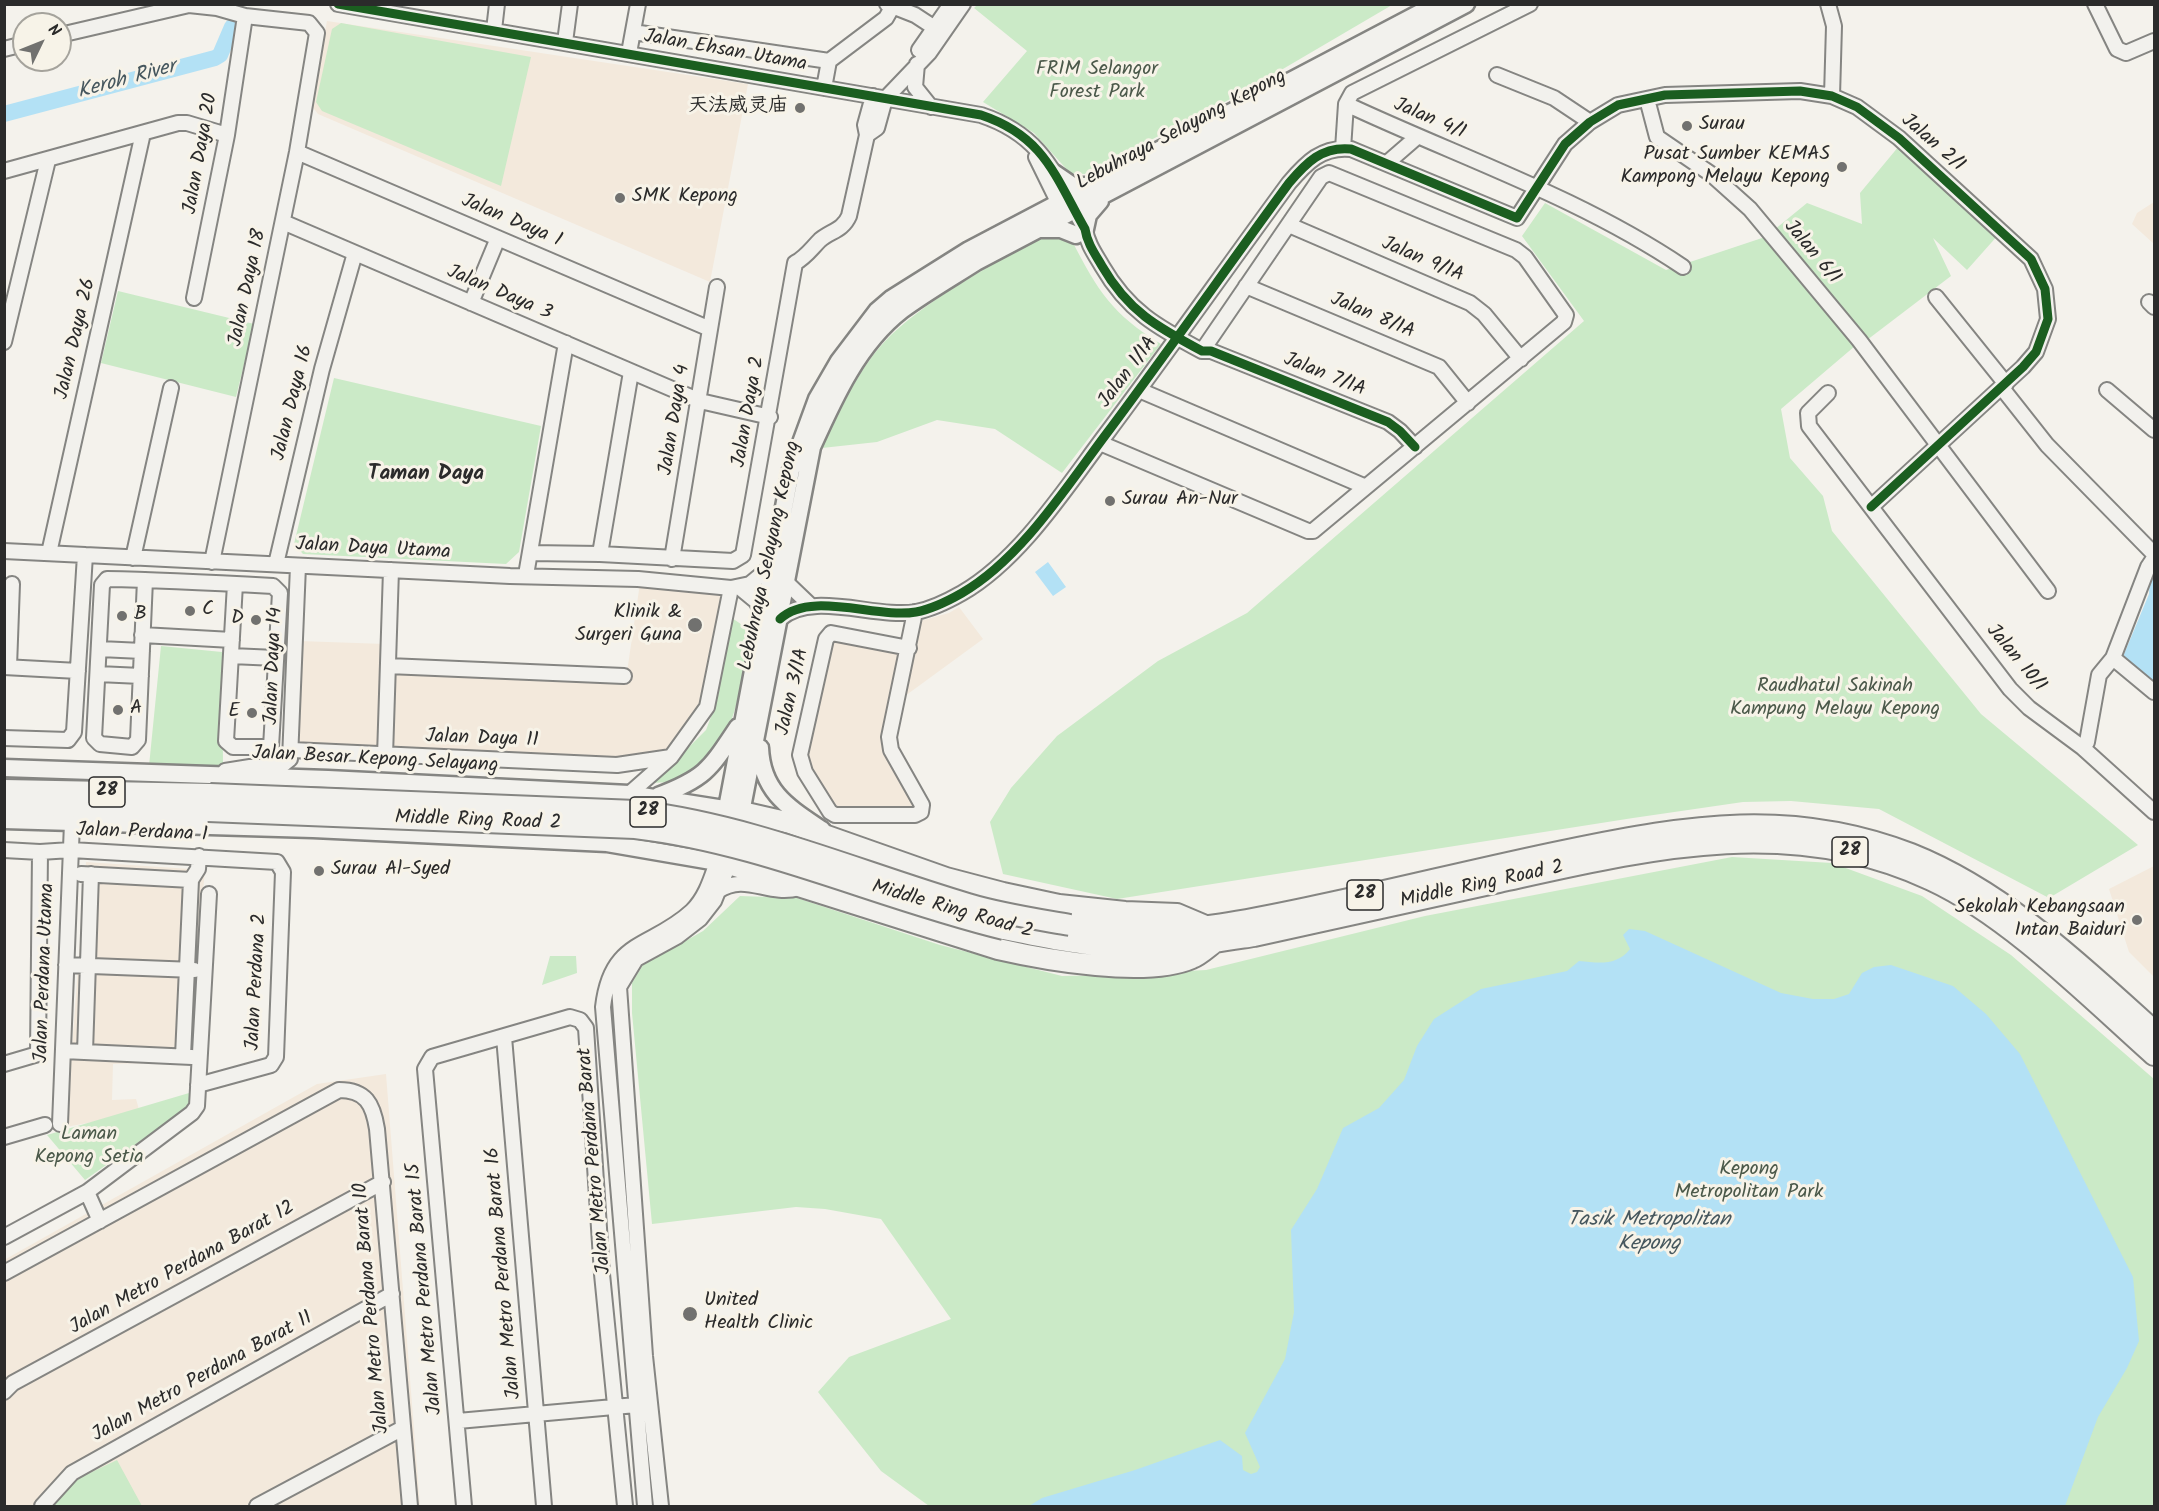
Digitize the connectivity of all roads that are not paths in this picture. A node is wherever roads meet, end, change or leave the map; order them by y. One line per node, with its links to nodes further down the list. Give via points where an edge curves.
1 (338, 4): 15 (street, Jalan Ehsan Utama)
2 (497, 4): 15 (street)
3 (570, 4): 20 (street)
4 (638, 4): 18 (street)
5 (951, 4): 16 (street)
6 (963, 4): 16 (street)
7 (1437, 4): 42 (main road, Lebuhraya Selayang Kepong)
8 (1466, 4): 44 (main road, Lebuhraya Selayang Kepong)
9 (1530, 4): 29 (street, via 1352,93)
10 (1828, 4): 26 (street, via 1834,26)
11 (2095, 4): 19 (street, via 2116,49 2126,53)
12 (218, 6): 14 (street); 17 (street, via 189,4)
13 (891, 6): 16 (street, via 915,15); 22 (street, via 886,18)
14 (245, 16): 33 (street, Jalan Daya 20); 37 (street, Jalan Daya 18, via 309,23 316,33)
15 (494, 30): 20 (street, Jalan Ehsan Utama)
16 (939, 31): 23 (street); 27 (street)
17 (72, 32)
18 (633, 32): 21 (street); 22 (street)
19 (2154, 41)
20 (566, 42): 21 (street, Jalan Ehsan Utama)
21 (629, 53): 25 (street, Jalan Ehsan Utama)
22 (829, 61): 25 (street)
23 (917, 64): 27 (street); 30 (street, via 915,87)
24 (1497, 75): 31 (street, via 1554,98)
25 (825, 88): 27 (street, Jalan Ehsan Utama)
26 (1832, 96): 28 (street, Jalan 2/1, via 1800,91 1665,95); 65 (street, Jalan 2/1, via 1857,107 1899,138 2019,246 2040,273 2048,319 2036,352)
27 (879, 98): 30 (street, Jalan Ehsan Utama); 72 (street, Jalan Daya 2, via 865,125 867,135 845,225 822,238 807,256 795,263)
28 (1647, 99): 31 (street, Jalan 2/1, via 1618,105); 76 (street, Jalan 6/1, via 1658,137 1712,174 1750,209 1859,340)
29 (1346, 104): 34 (street, Jalan 4/1); 36 (street)
30 (931, 107): 35 (street, Jalan Ehsan Utama, via 998,120)
31 (1590, 122): 43 (street, Jalan 2/1, via 1565,144)
32 (143, 134): 33 (street, via 187,123); 38 (street); 80 (street, Jalan Daya 26)
33 (227, 135): 56 (street, Jalan Daya 20)
34 (1417, 137): 39 (street); 43 (street, Jalan 4/1)
35 (1033, 143): 41 (street, Jalan Ehsan Utama); 45 (street, via 1035,156)
36 (1343, 149): 39 (street); 59 (street, Jalan 1/1A, via 1318,155 1300,171)
37 (297, 152): 46 (street, Jalan Daya 18); 50 (street, Jalan Daya 1)
38 (48, 160): 40 (street); 60 (street)
39 (1387, 164): 43 (street, Jalan 2/1, via 1506,215 1520,217)
40 (4, 171)
41 (1054, 173): 42 (main road, via 1073,186); 45 (street, Jalan Ehsan Utama)
42 (1092, 185): 45 (main road, Lebuhraya Selayang Kepong)
43 (1539, 187): 52 (street, Jalan 4/1)
44 (1110, 192): 45 (main road, Lebuhraya Selayang Kepong); 49 (main road, via 1090,211)
45 (1067, 207): 48 (main road, Lebuhraya Selayang Kepong); 49 (street, Jalan 7/1A); 90 (main road, Lebuhraya Selayang Kepong, via 969,250 891,299 857,336 816,399 799,442)
46 (283, 222): 51 (street, Jalan Daya 3); 88 (street, Jalan Daya 18)
47 (1289, 225): 53 (street); 63 (street, Jalan 9/1A, via 1470,303); 63 (street, via 1321,177 1329,173 1516,250 1566,315 1564,322)
48 (1038, 230): 49 (main road, via 1061,229); 96 (main road, Lebuhraya Selayang Kepong, via 976,262 912,304 873,337 831,405 812,447)
49 (1083, 235): 59 (street, Jalan 7/1A, via 1126,303)
50 (498, 238): 57 (street); 58 (street, Jalan Daya 1)
51 (355, 253): 57 (street, Jalan Daya 3); 89 (street, Jalan Daya 16, via 322,369)
52 (1683, 267)
53 (1246, 286): 62 (street); 71 (street, Jalan 8/1A, via 1439,367)
54 (717, 287): 58 (street, Jalan Daya 4)
55 (1936, 297): 65 (street)
56 (194, 298)
57 (471, 303): 61 (street, Jalan Daya 3)
58 (710, 329): 70 (street, Jalan Daya 4)
59 (1178, 337): 62 (street, Jalan 7/1A, via 1188,335); 67 (street, Jalan 1/1A)
60 (4, 342)
61 (566, 343): 64 (street, Jalan Daya 3); 81 (street)
62 (1207, 349): 75 (street, Jalan 7/1A, via 1388,422)
63 (1521, 359): 71 (street)
64 (631, 372): 70 (street, Jalan Daya 3); 82 (street)
65 (2004, 386): 76 (street, Jalan 2/1); 84 (street, via 2047,445)
66 (171, 388): 85 (street)
67 (1139, 390): 74 (street, Jalan 1/1A); 77 (street)
68 (2108, 390): 73 (street)
69 (1828, 393): 78 (street, Jalan 10/1, via 1808,413 1809,426)
70 (700, 401): 72 (street, Jalan Daya 3); 86 (street, Jalan Daya 4)
71 (1468, 403): 75 (street)
72 (770, 417): 86 (street, Jalan Daya 2, via 743,555 733,561)
73 (2154, 430)
74 (1100, 443): 77 (street, via 1308,531 1320,527); 102 (street, Jalan 1/1A, via 1050,512 982,581)
75 (1415, 447): 77 (street)
76 (1937, 447): 78 (street, Jalan 2/1); 100 (street, Jalan 6/1)
77 (1366, 487)
78 (1871, 507): 121 (street, Jalan 10/1, via 2010,689)
79 (4, 551): 80 (street, Jalan Daya Utama)
80 (49, 553): 83 (street, Jalan Daya Utama)
81 (530, 553): 82 (street); 93 (street)
82 (600, 554): 86 (street)
83 (85, 555): 85 (street, Jalan Daya Utama); 114 (street)
84 (2154, 556): 111 (street)
85 (133, 558): 87 (street, Jalan Daya Utama)
86 (672, 558)
87 (190, 561): 88 (street, Jalan Daya Utama); 95 (street)
88 (212, 562): 89 (street, Jalan Daya Utama)
89 (276, 564): 91 (street, Jalan Daya Utama)
90 (773, 565): 99 (street, via 756,580); 103 (main road, Lebuhraya Selayang Kepong)
91 (298, 566): 92 (street, Jalan Daya Utama); 122 (street, Jalan Daya 14)
92 (391, 570): 93 (street, Jalan Daya Utama); 112 (street)
93 (526, 575): 99 (street, Jalan Daya Utama)
94 (145, 580): 95 (street); 104 (street); 107 (street, via 104,581)
95 (188, 582): 98 (street)
96 (786, 582): 101 (street); 103 (main road, Lebuhraya Selayang Kepong)
97 (12, 584): 113 (street)
98 (235, 584): 105 (street); 110 (street, via 273,586 280,593)
99 (735, 587): 103 (street); 124 (street, via 707,707)
100 (2048, 591)
101 (810, 605): 102 (street, Jalan 1/1A); 103 (street)
102 (915, 612): 106 (street)
103 (772, 617): 119 (main road, Lebuhraya Selayang Kepong)
104 (142, 635): 105 (street); 108 (street)
105 (232, 640): 109 (street)
106 (909, 648): 106 (street, Jalan 3/1A, via 889,737 891,750 922,805 921,812 835,815 804,772 800,755 828,635)
107 (99, 649): 108 (street); 115 (street)
108 (142, 651): 116 (street)
109 (231, 656): 110 (street); 110 (street, via 226,741 233,747 271,747)
110 (276, 658)
111 (2113, 658): 118 (street); 121 (street, via 2099,675)
112 (388, 666): 117 (street); 123 (street)
113 (7, 667): 114 (street)
114 (78, 671): 120 (street, via 74,732 68,740)
115 (98, 674): 116 (street); 116 (street, via 96,742 132,747 138,740)
116 (141, 676)
117 (624, 676)
118 (2154, 692)
119 (751, 719): 129 (main road, via 701,777); 131 (main road, Lebuhraya Selayang Kepong); 136 (main road, via 766,781 796,812)
120 (4, 738)
121 (2083, 748): 132 (street, Jalan 10/1)
122 (292, 750): 123 (street, Jalan Daya 11); 127 (street, Jalan Daya 14, via 290,759 280,767 233,769)
123 (385, 756): 124 (street, Jalan Daya 11, via 617,765)
124 (671, 758): 128 (street)
125 (4, 768): 127 (main road, Jalan Besar Kepong Selayang)
126 (4, 790): 127 (highway, Middle Ring Road 2 / 28)
127 (211, 793): 128 (main road, Jalan Besar Kepong Selayang); 130 (highway, Middle Ring Road 2 / 28); 151 (highway, Middle Ring Road 2 / 28, bridge, via 636,811 687,817 775,840 1069,934)
128 (629, 794): 129 (main road, Jalan Besar Kepong Selayang)
129 (663, 798): 131 (main road, Jalan Besar Kepong Selayang); 137 (main road, via 688,816 693,834 680,846)
130 (4, 804)
131 (734, 810): 135 (highway); 143 (main road, Lebuhraya Selayang Kepong)
132 (2154, 812)
133 (4, 820): 134 (main road)
134 (72, 823): 137 (main road, via 313,829); 139 (street, Jalan Perdana Utama)
135 (790, 824): 136 (highway); 147 (highway, via 775,828 762,847 767,866)
136 (846, 845): 151 (highway, via 1002,893 1059,905 1177,914)
137 (651, 848): 143 (main road)
138 (4, 850): 140 (street, Jalan Perdana 1)
139 (71, 850): 140 (street, Jalan Perdana 1); 141 (street, Jalan Perdana 1); 144 (street, Jalan Perdana Utama)
140 (40, 852): 164 (street, via 38,1054)
141 (199, 856): 142 (street, Jalan Perdana 1); 146 (street, via 198,869)
142 (277, 862): 165 (street, Jalan Perdana 2, via 283,872 276,1057 271,1065)
143 (723, 863): 147 (highway); 149 (street, Jalan Metro Perdana Barat); 156 (street, Jalan Metro Perdana Barat, via 693,910 616,964)
144 (70, 873): 145 (street); 152 (street, Jalan Perdana Utama)
145 (91, 874): 146 (street); 153 (street)
146 (191, 880): 154 (street)
147 (781, 880): 148 (highway)
148 (804, 887): 149 (street, via 777,891 736,882); 151 (highway, via 1033,957 1123,967 1169,964 1193,958)
149 (718, 891): 156 (street, Jalan Metro Perdana Barat, via 709,909 687,930 636,959)
150 (210, 894): 155 (street)
151 (1210, 934): 157 (highway, Middle Ring Road 2 / 28, via 1317,906 1612,841 1738,824 1790,825 1851,835 1939,867 2015,913); 161 (highway, Middle Ring Road 2 / 28, via 1254,936 1616,857 1728,842 1791,843 1850,851 1934,881 2005,927)
152 (66, 965): 153 (street); 159 (street, Jalan Perdana Utama)
153 (87, 966): 154 (street); 160 (street)
154 (187, 970): 155 (street); 162 (street)
155 (205, 970): 163 (street)
156 (612, 986): 174 (street, Jalan Metro Perdana Barat, via 603,1007); 186 (street, Jalan Metro Perdana Barat, via 618,1007 645,1356)
157 (2154, 1031)
158 (504, 1037): 175 (street, via 570,1017 580,1020 586,1028); 176 (street, Jalan Metro Perdana Barat 16); 177 (street, Jalan Metro Perdana Barat 15, via 432,1057 425,1069)
159 (63, 1051): 160 (street); 166 (street, Jalan Perdana Utama, via 52,1125)
160 (84, 1052): 162 (street)
161 (2154, 1055)
162 (183, 1056): 163 (street)
163 (200, 1057): 165 (street)
164 (4, 1064)
165 (198, 1085): 168 (street, via 197,1106)
166 (4, 1137)
167 (382, 1182): 169 (street, Jalan Metro Perdana Barat 10, via 373,1106 362,1094 339,1090); 172 (street, Jalan Metro Perdana Barat 10); 173 (street, Jalan Metro Perdana Barat 12, via 13,1383)
168 (87, 1192): 169 (street); 170 (street)
169 (100, 1221): 171 (street)
170 (4, 1237)
171 (4, 1273)
172 (392, 1294): 178 (street, Jalan Metro Perdana Barat 10); 179 (street, Jalan Metro Perdana Barat 11, via 72,1473)
173 (4, 1392)
174 (636, 1405): 175 (street); 185 (street, Jalan Metro Perdana Barat)
175 (615, 1406): 176 (street); 184 (street)
176 (536, 1413): 177 (street); 183 (street, Jalan Metro Perdana Barat 16)
177 (458, 1421): 182 (street, Jalan Metro Perdana Barat 15)
178 (403, 1428): 180 (street); 181 (street, Jalan Metro Perdana Barat 10)
179 (42, 1506)
180 (257, 1506)
181 (410, 1506)
182 (464, 1506)
183 (544, 1506)
184 (625, 1506)
185 (645, 1506)
186 (661, 1506)

